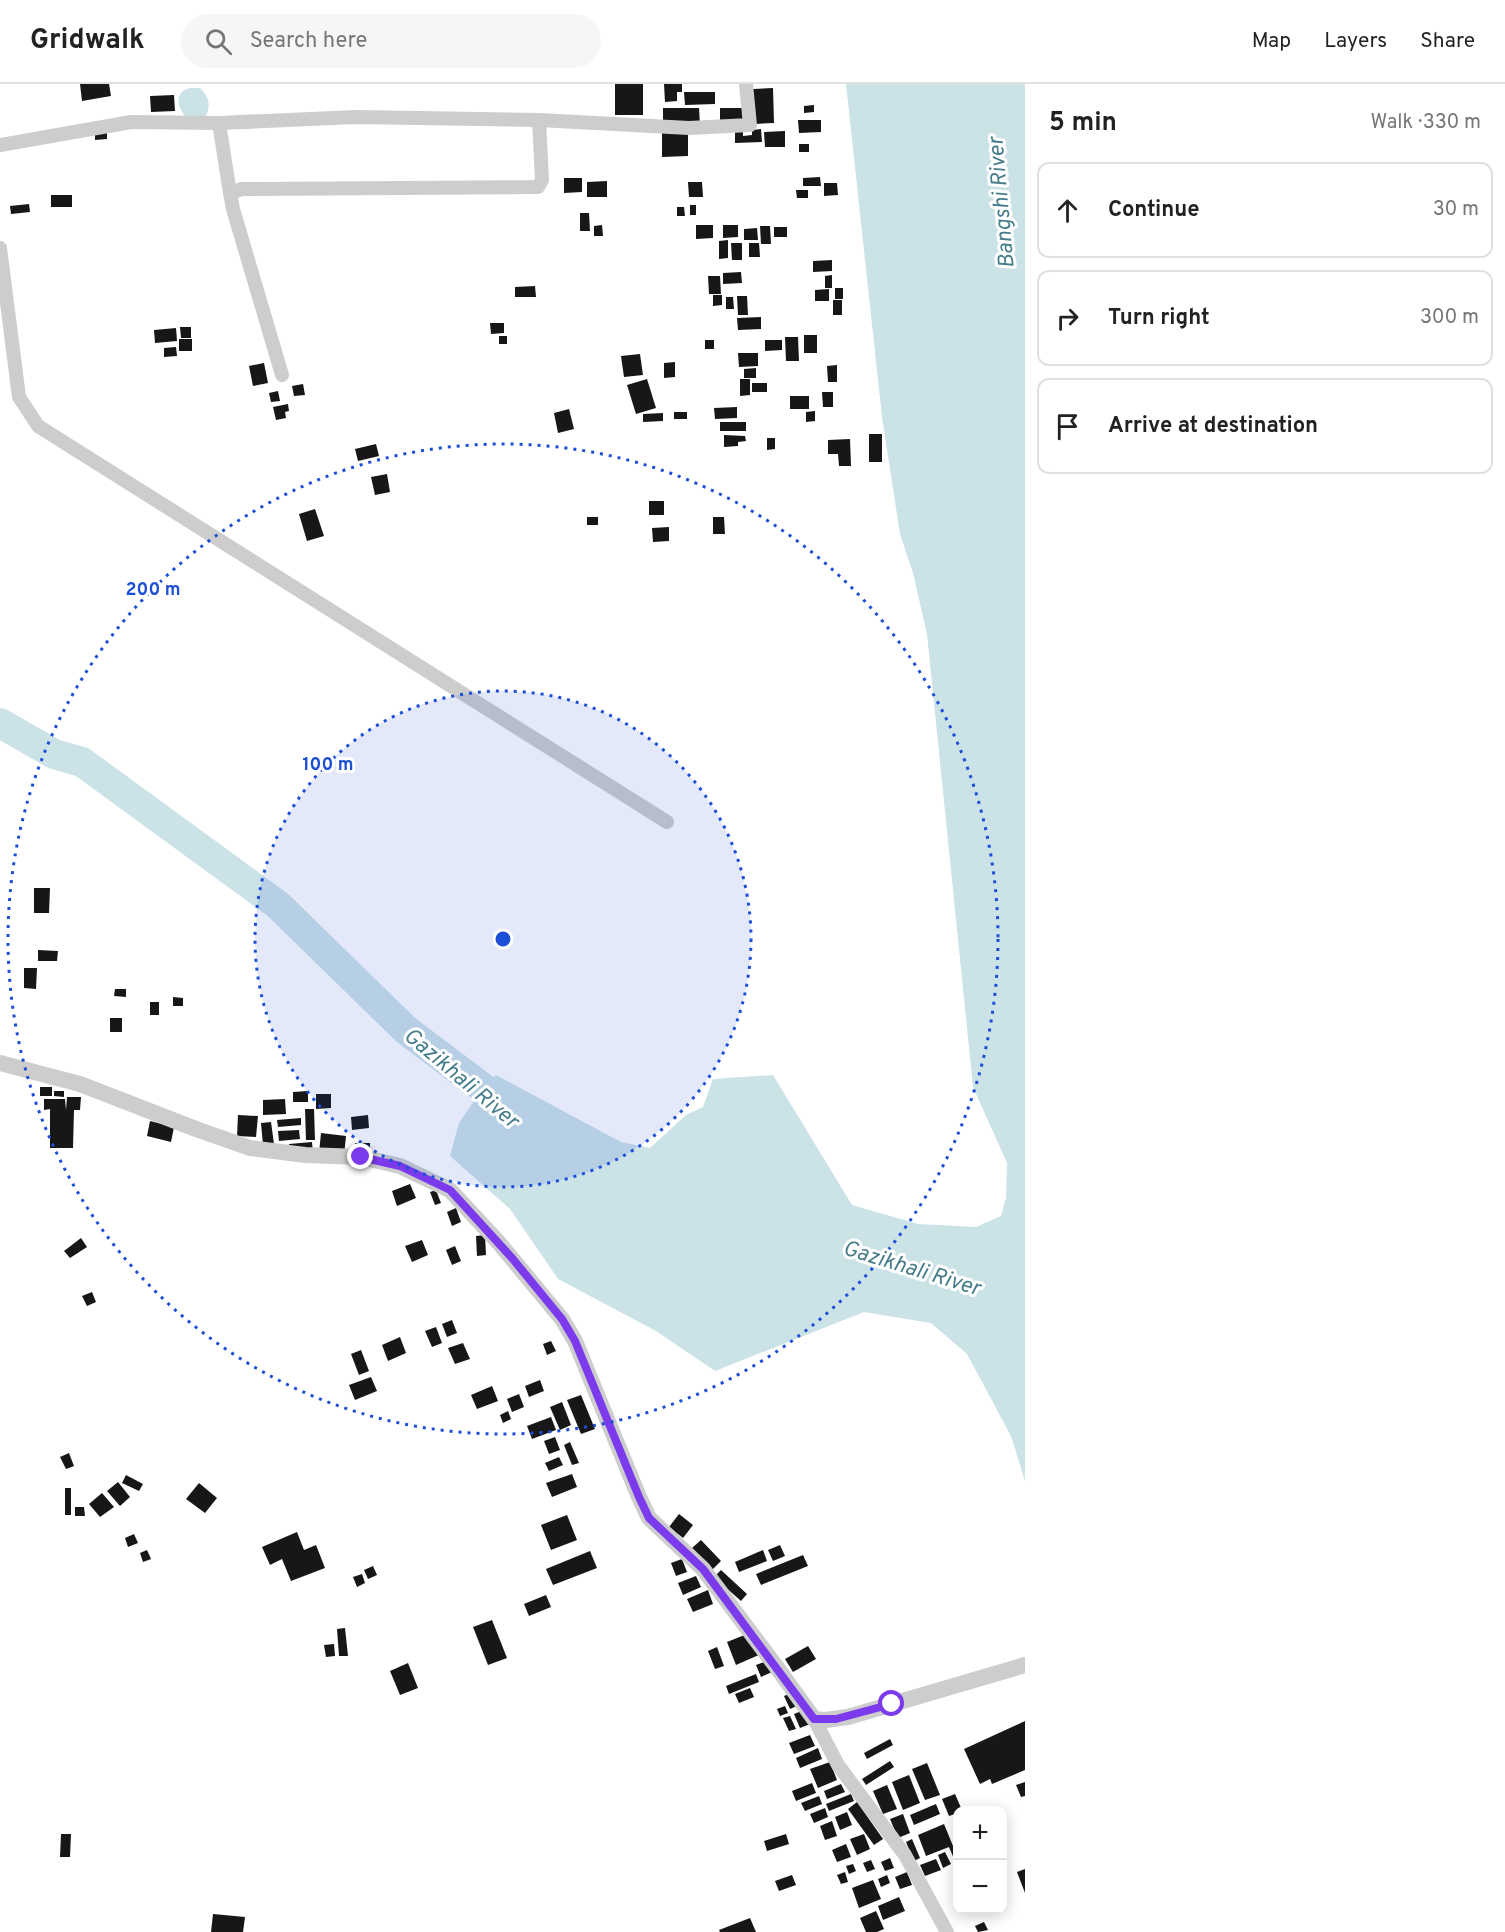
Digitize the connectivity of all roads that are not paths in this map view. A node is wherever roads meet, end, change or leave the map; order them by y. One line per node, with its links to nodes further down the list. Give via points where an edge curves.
1 (746, 84): 2 (street, via 750,125 689,128)
2 (539, 120): 3 (street, via 356,117); 5 (street, via 542,180 538,187 242,189)
3 (219, 123): 4 (street, via 131,122); 5 (street)
4 (0, 145)
5 (230, 193): 7 (street)
6 (0, 248): 8 (street, via 19,397 38,426)
7 (282, 375)
8 (667, 822)
9 (0, 1063): 11 (street, via 80,1084 250,1148 361,1157 400,1166 450,1190 562,1319 575,1341 649,1518 703,1569)
10 (1025, 1665): 11 (street, via 848,1717)
11 (814, 1719): 12 (street, via 838,1765 905,1855)
12 (947, 1932)

